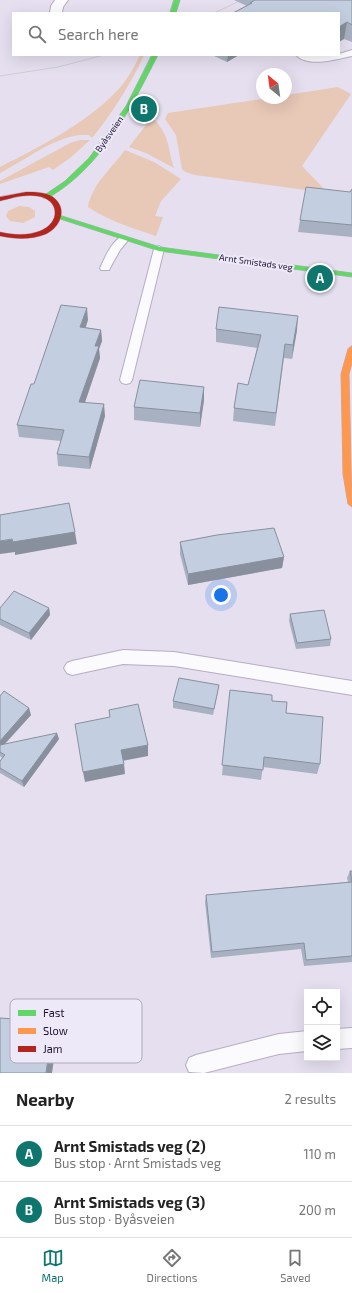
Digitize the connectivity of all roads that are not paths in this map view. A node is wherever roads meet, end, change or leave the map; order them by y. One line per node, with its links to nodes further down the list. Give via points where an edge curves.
1 (62, 0): 3 (street)
2 (177, 0): 4 (main road)
3 (56, 12)
4 (173, 12)
5 (352, 53): 6 (lane)
6 (340, 55)
7 (154, 56): 10 (main road, Byåsveien, via 129,106 91,159 67,182)
8 (303, 56): 9 (lane, via 320,59)
9 (336, 56)
10 (45, 197): 11 (main road, via 22,193); 12 (main road, via 54,202 59,209)
11 (0, 199)
12 (58, 217): 13 (main road, via 53,225 31,236); 14 (main road, Arnt Smistads veg)
13 (1, 236)
14 (124, 239): 15 (main road, Arnt Smistads veg); 16 (lane, via 115,249)
15 (159, 248): 17 (main road, Arnt Smistads veg); 19 (lane)
16 (105, 268)
17 (352, 275)
18 (352, 349): 20 (main road, via 346,374 347,474)
19 (126, 380)
20 (352, 504)
21 (72, 668): 22 (lane, via 123,657 174,659)
22 (352, 688)
23 (352, 1038): 24 (lane)
24 (340, 1039)
25 (304, 1041): 26 (lane, via 279,1044)
26 (196, 1065)

